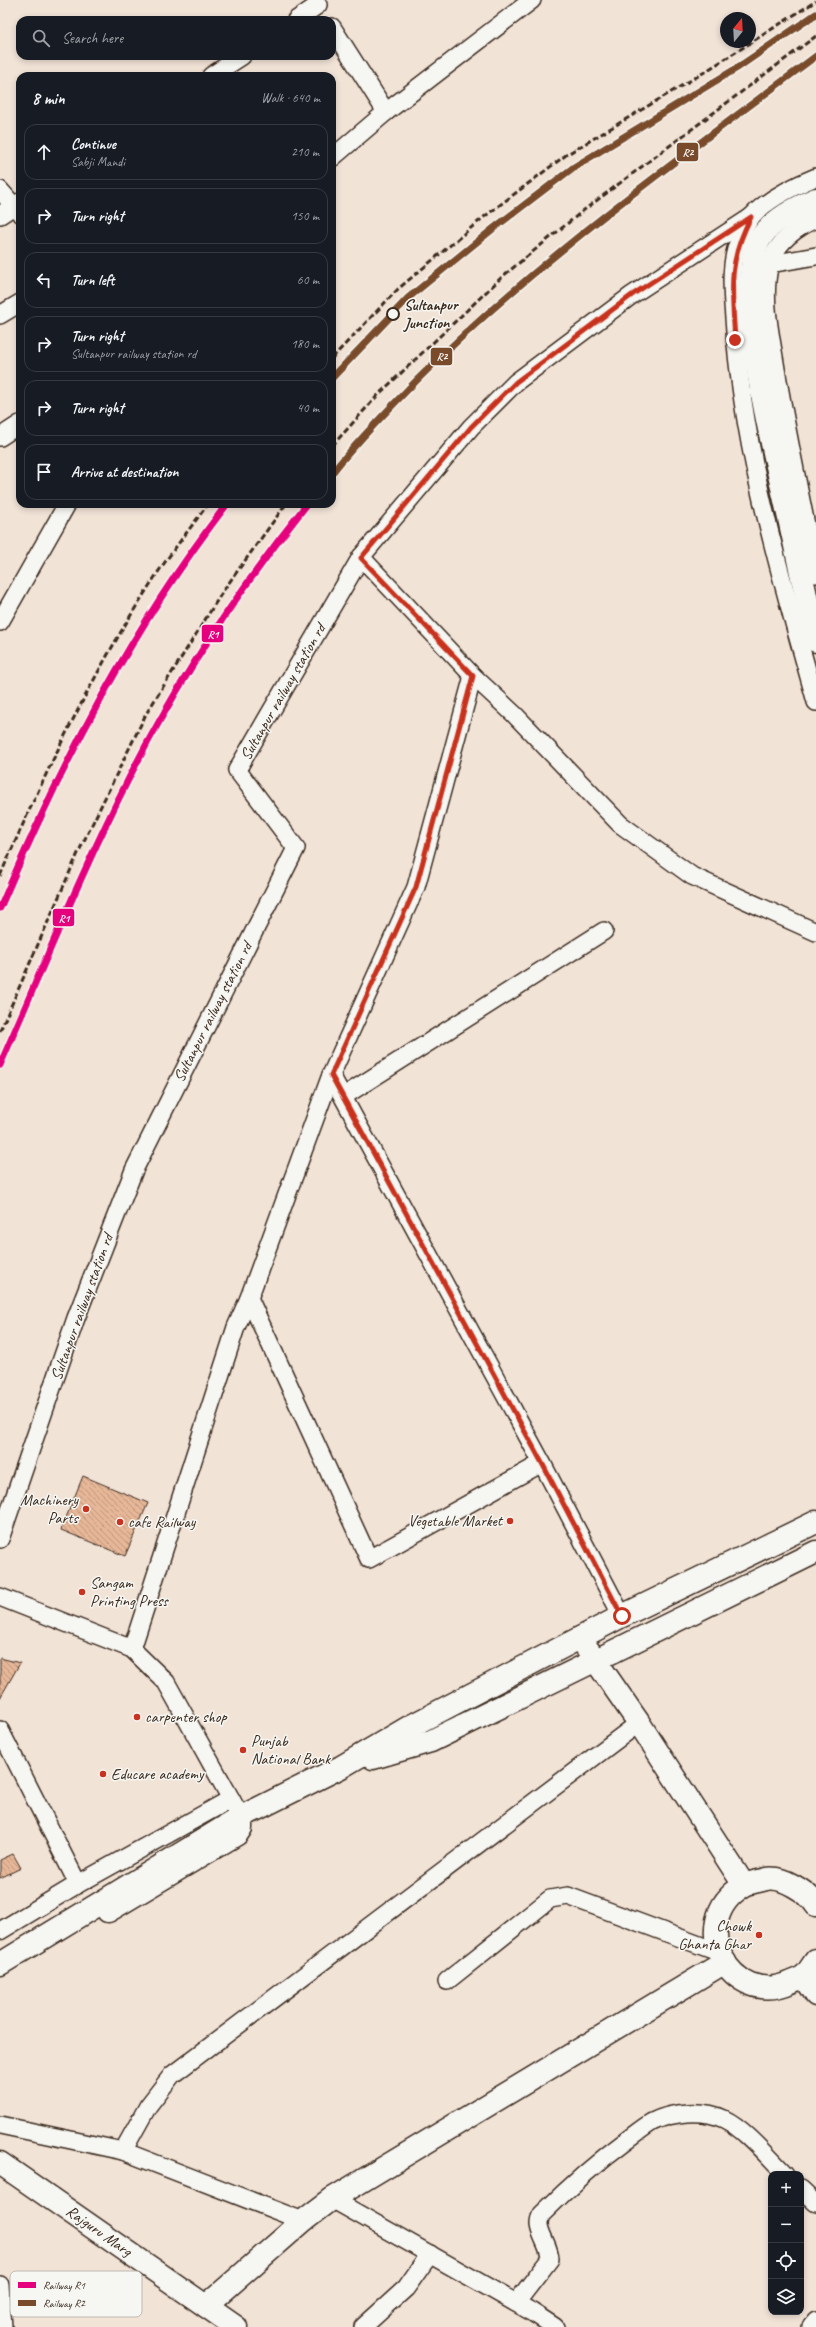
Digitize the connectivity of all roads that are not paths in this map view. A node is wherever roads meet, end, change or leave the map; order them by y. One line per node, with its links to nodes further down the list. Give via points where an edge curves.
1 (532, 0): 8 (street)
2 (317, 3): 3 (street); 4 (street)
3 (301, 16)
4 (325, 16)
5 (336, 33): 8 (street)
6 (236, 60): 7 (street)
7 (217, 72)
8 (386, 112): 9 (street)
9 (336, 155)
10 (816, 177): 14 (street, Sultanpur railway station rd, via 773,199)
11 (0, 190): 13 (street)
12 (816, 199): 27 (street, via 798,207 771,227 760,239 751,265 750,279 753,333 772,442)
13 (13, 209)
14 (751, 217): 24 (street, Sultanpur railway station rd, via 632,295 516,382 471,427); 29 (street, via 739,239 732,282 739,375 750,448)
15 (816, 219): 17 (street, via 786,238 777,248)
16 (816, 256): 17 (street)
17 (770, 264): 23 (street, via 768,320 786,425)
18 (16, 305): 19 (street)
19 (0, 315)
20 (16, 427): 21 (street)
21 (0, 437)
22 (65, 508): 26 (street)
23 (811, 525): 25 (street)
24 (361, 558): 28 (street); 37 (street, Sultanpur railway station rd, via 237,770 296,848 134,1170 76,1318)
25 (816, 574)
26 (0, 622)
27 (816, 641)
28 (473, 676): 31 (street, via 514,714 620,824 692,876); 32 (street, via 416,887)
29 (816, 702)
30 (604, 931): 33 (street)
31 (816, 932)
32 (331, 1075): 33 (street); 34 (street)
33 (344, 1096): 35 (street)
34 (249, 1298): 35 (street, via 369,1559); 42 (street, via 234,1334)
35 (542, 1463): 40 (street)
36 (816, 1522): 40 (street)
37 (0, 1539)
38 (816, 1552): 43 (street)
39 (0, 1597): 42 (street)
40 (622, 1616): 41 (street)
41 (580, 1638): 43 (street); 46 (street, via 409,1727)
42 (132, 1649): 47 (street, via 166,1682)
43 (596, 1660): 44 (street); 46 (street, via 431,1741)
44 (639, 1723): 49 (street); 59 (street, via 172,2075 148,2106)
45 (0, 1730): 48 (street)
46 (341, 1767): 47 (street)
47 (233, 1813): 48 (street); 53 (street); 55 (street, via 241,1828 237,1834)
48 (78, 1884): 51 (street)
49 (744, 1885): 50 (street, via 770,1878 796,1885); 52 (street, via 725,1902 715,1926)
50 (816, 1904)
51 (0, 1931)
52 (722, 1957): 54 (street, via 732,1973 755,1986 781,1987); 56 (street, via 568,1896 558,1896 550,1899); 63 (street)
53 (0, 1964)
54 (810, 1968): 57 (street)
55 (0, 1975)
56 (447, 1981)
57 (816, 1995)
58 (0, 2125): 59 (street)
59 (123, 2151): 65 (street)
60 (0, 2163): 69 (street, Rajguru Marg)
61 (782, 2171): 68 (street, via 740,2131 722,2118 684,2113 652,2122 596,2163 538,2219 538,2226 550,2253 550,2259)
62 (804, 2192): 64 (street)
63 (332, 2199): 65 (street); 66 (street)
64 (816, 2203)
65 (303, 2221): 69 (street)
66 (430, 2254): 68 (street); 73 (street, via 406,2288)
67 (0, 2285): 71 (street)
68 (516, 2303): 74 (street)
69 (206, 2306): 72 (street, Rajguru Marg)
70 (816, 2321): 75 (street)
71 (3, 2327)
72 (236, 2327)
73 (363, 2327)
74 (554, 2327)
75 (811, 2327)

